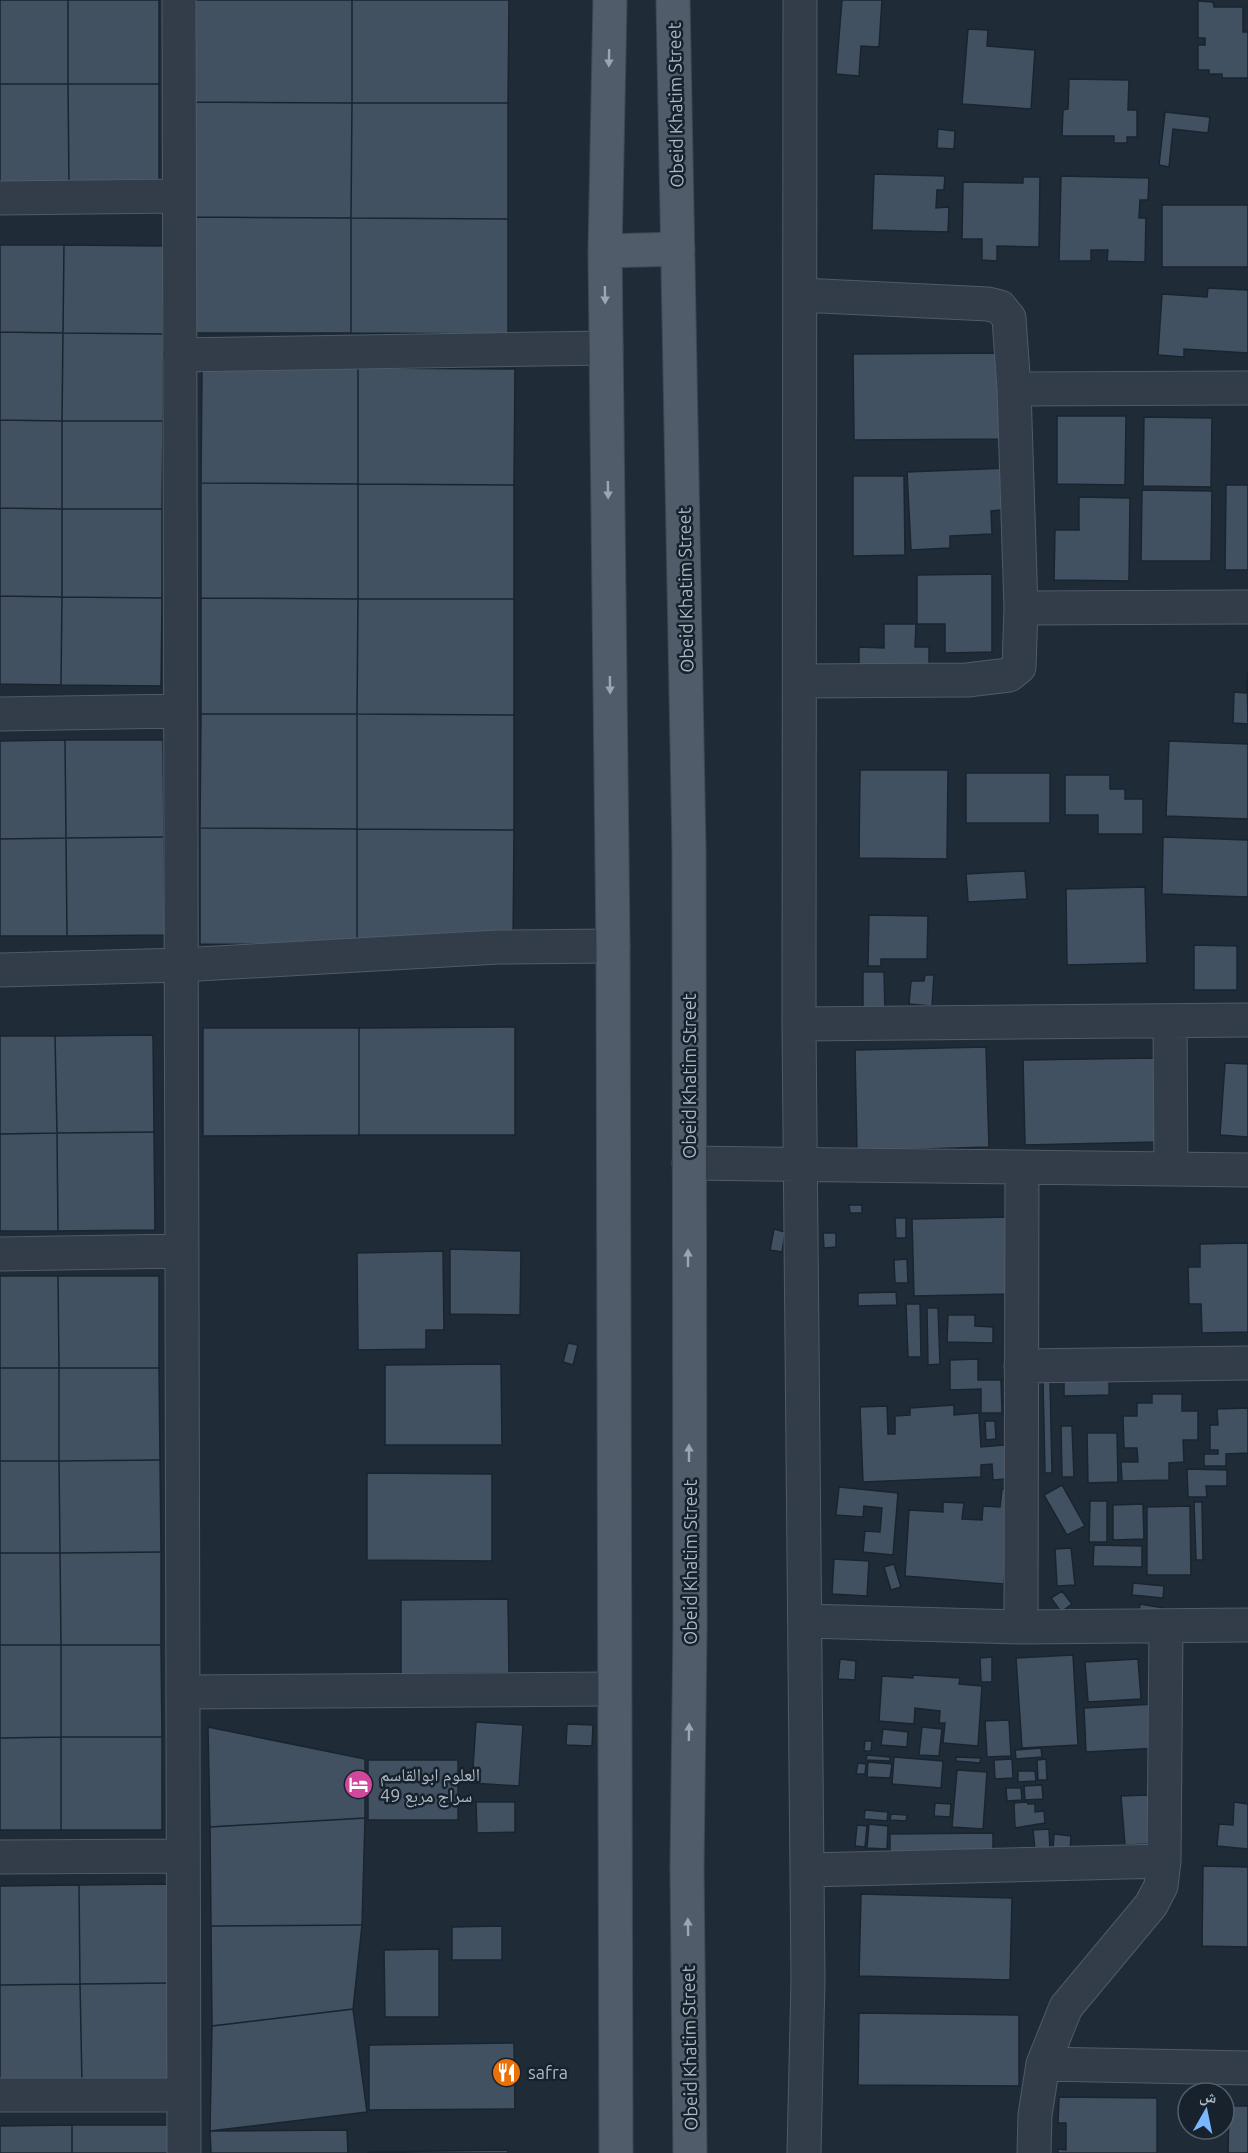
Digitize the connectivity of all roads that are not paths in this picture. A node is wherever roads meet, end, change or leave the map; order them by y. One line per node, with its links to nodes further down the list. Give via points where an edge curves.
1 (179, 0): 5 (street)
2 (610, 0): 8 (main road, one-way to 8)
3 (673, 0): 7 (main road, Obeid Khatim Street)
4 (800, 0): 9 (street)
5 (179, 196): 6 (street); 11 (street)
6 (0, 198)
7 (678, 249): 8 (main road); 25 (main road, Obeid Khatim Street, via 689,850)
8 (605, 251): 10 (main road, one-way to 10)
9 (801, 296): 13 (street, via 1000,307 1009,318); 16 (street)
10 (606, 348): 11 (street); 19 (main road, one-way to 19)
11 (179, 355): 17 (street)
12 (1248, 388): 13 (street)
13 (1014, 389): 15 (street)
14 (1248, 607): 15 (street)
15 (1021, 608): 16 (street, via 1019,667 1009,675 967,680)
16 (800, 681): 24 (street)
17 (180, 711): 18 (street); 20 (street)
18 (0, 714)
19 (613, 946): 20 (street, via 498,947); 38 (main road)
20 (181, 965): 21 (street); 30 (street)
21 (0, 970)
22 (1248, 1020): 23 (street)
23 (1170, 1021): 24 (street); 28 (street)
24 (799, 1024): 26 (street)
25 (689, 1163): 26 (street); 50 (main road, Obeid Khatim Street, one-way to 25)
26 (801, 1165): 27 (street); 34 (street)
27 (1022, 1168): 28 (street); 33 (street)
28 (1172, 1169): 29 (street)
29 (1248, 1170)
30 (182, 1251): 31 (street); 39 (street)
31 (0, 1254)
32 (1248, 1363): 33 (street)
33 (1021, 1366): 36 (street)
34 (806, 1621): 36 (street); 43 (street)
35 (1248, 1625): 37 (street)
36 (1022, 1627): 37 (street)
37 (1167, 1627): 42 (street)
38 (614, 1689): 39 (street); 49 (main road)
39 (183, 1692): 40 (street)
40 (183, 1856): 41 (street); 47 (street)
41 (0, 1857)
42 (1164, 1861): 43 (street); 44 (street, via 1161,1886 1151,1905 1066,2007)
43 (808, 1870): 51 (street)
44 (1042, 2064): 45 (street); 52 (street)
45 (1248, 2068)
46 (0, 2095): 47 (street)
47 (183, 2095): 48 (street)
48 (184, 2153)
49 (616, 2153)
50 (690, 2153)
51 (804, 2153)
52 (1034, 2153)

